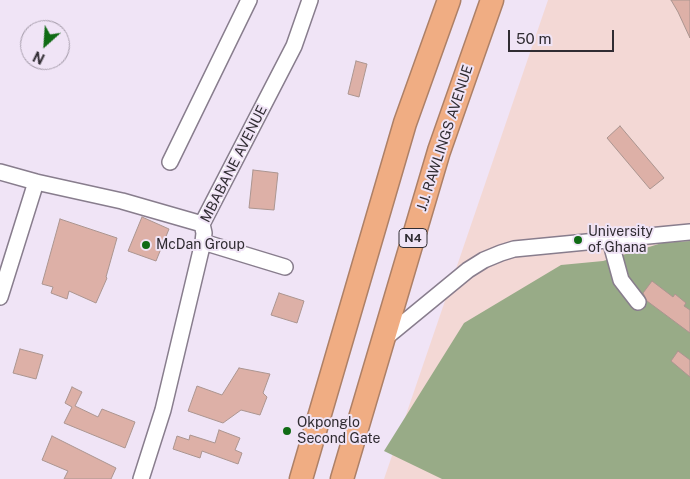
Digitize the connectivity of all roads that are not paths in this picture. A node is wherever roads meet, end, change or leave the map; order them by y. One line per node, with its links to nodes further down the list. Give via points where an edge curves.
1 (249, 0): 5 (street)
2 (310, 0): 8 (street, MBABANE AVENUE, via 294,46)
3 (449, 0): 17 (highway, via 406,123)
4 (492, 0): 15 (highway, J.J. RAWLINGS AVENUE / N4, via 439,151)
5 (170, 162)
6 (0, 171): 7 (street)
7 (36, 182): 8 (street, via 122,201); 13 (street)
8 (202, 224): 11 (street, MBABANE AVENUE)
9 (690, 232): 10 (street)
10 (610, 240): 14 (street, via 621,280); 15 (street, via 514,249 484,260)
11 (203, 242): 12 (street); 16 (street, MBABANE AVENUE, via 163,410)
12 (285, 267)
13 (0, 297)
14 (638, 302)
15 (383, 340): 18 (highway, J.J. RAWLINGS AVENUE / N4)
16 (141, 479)
17 (302, 479)
18 (342, 479)

